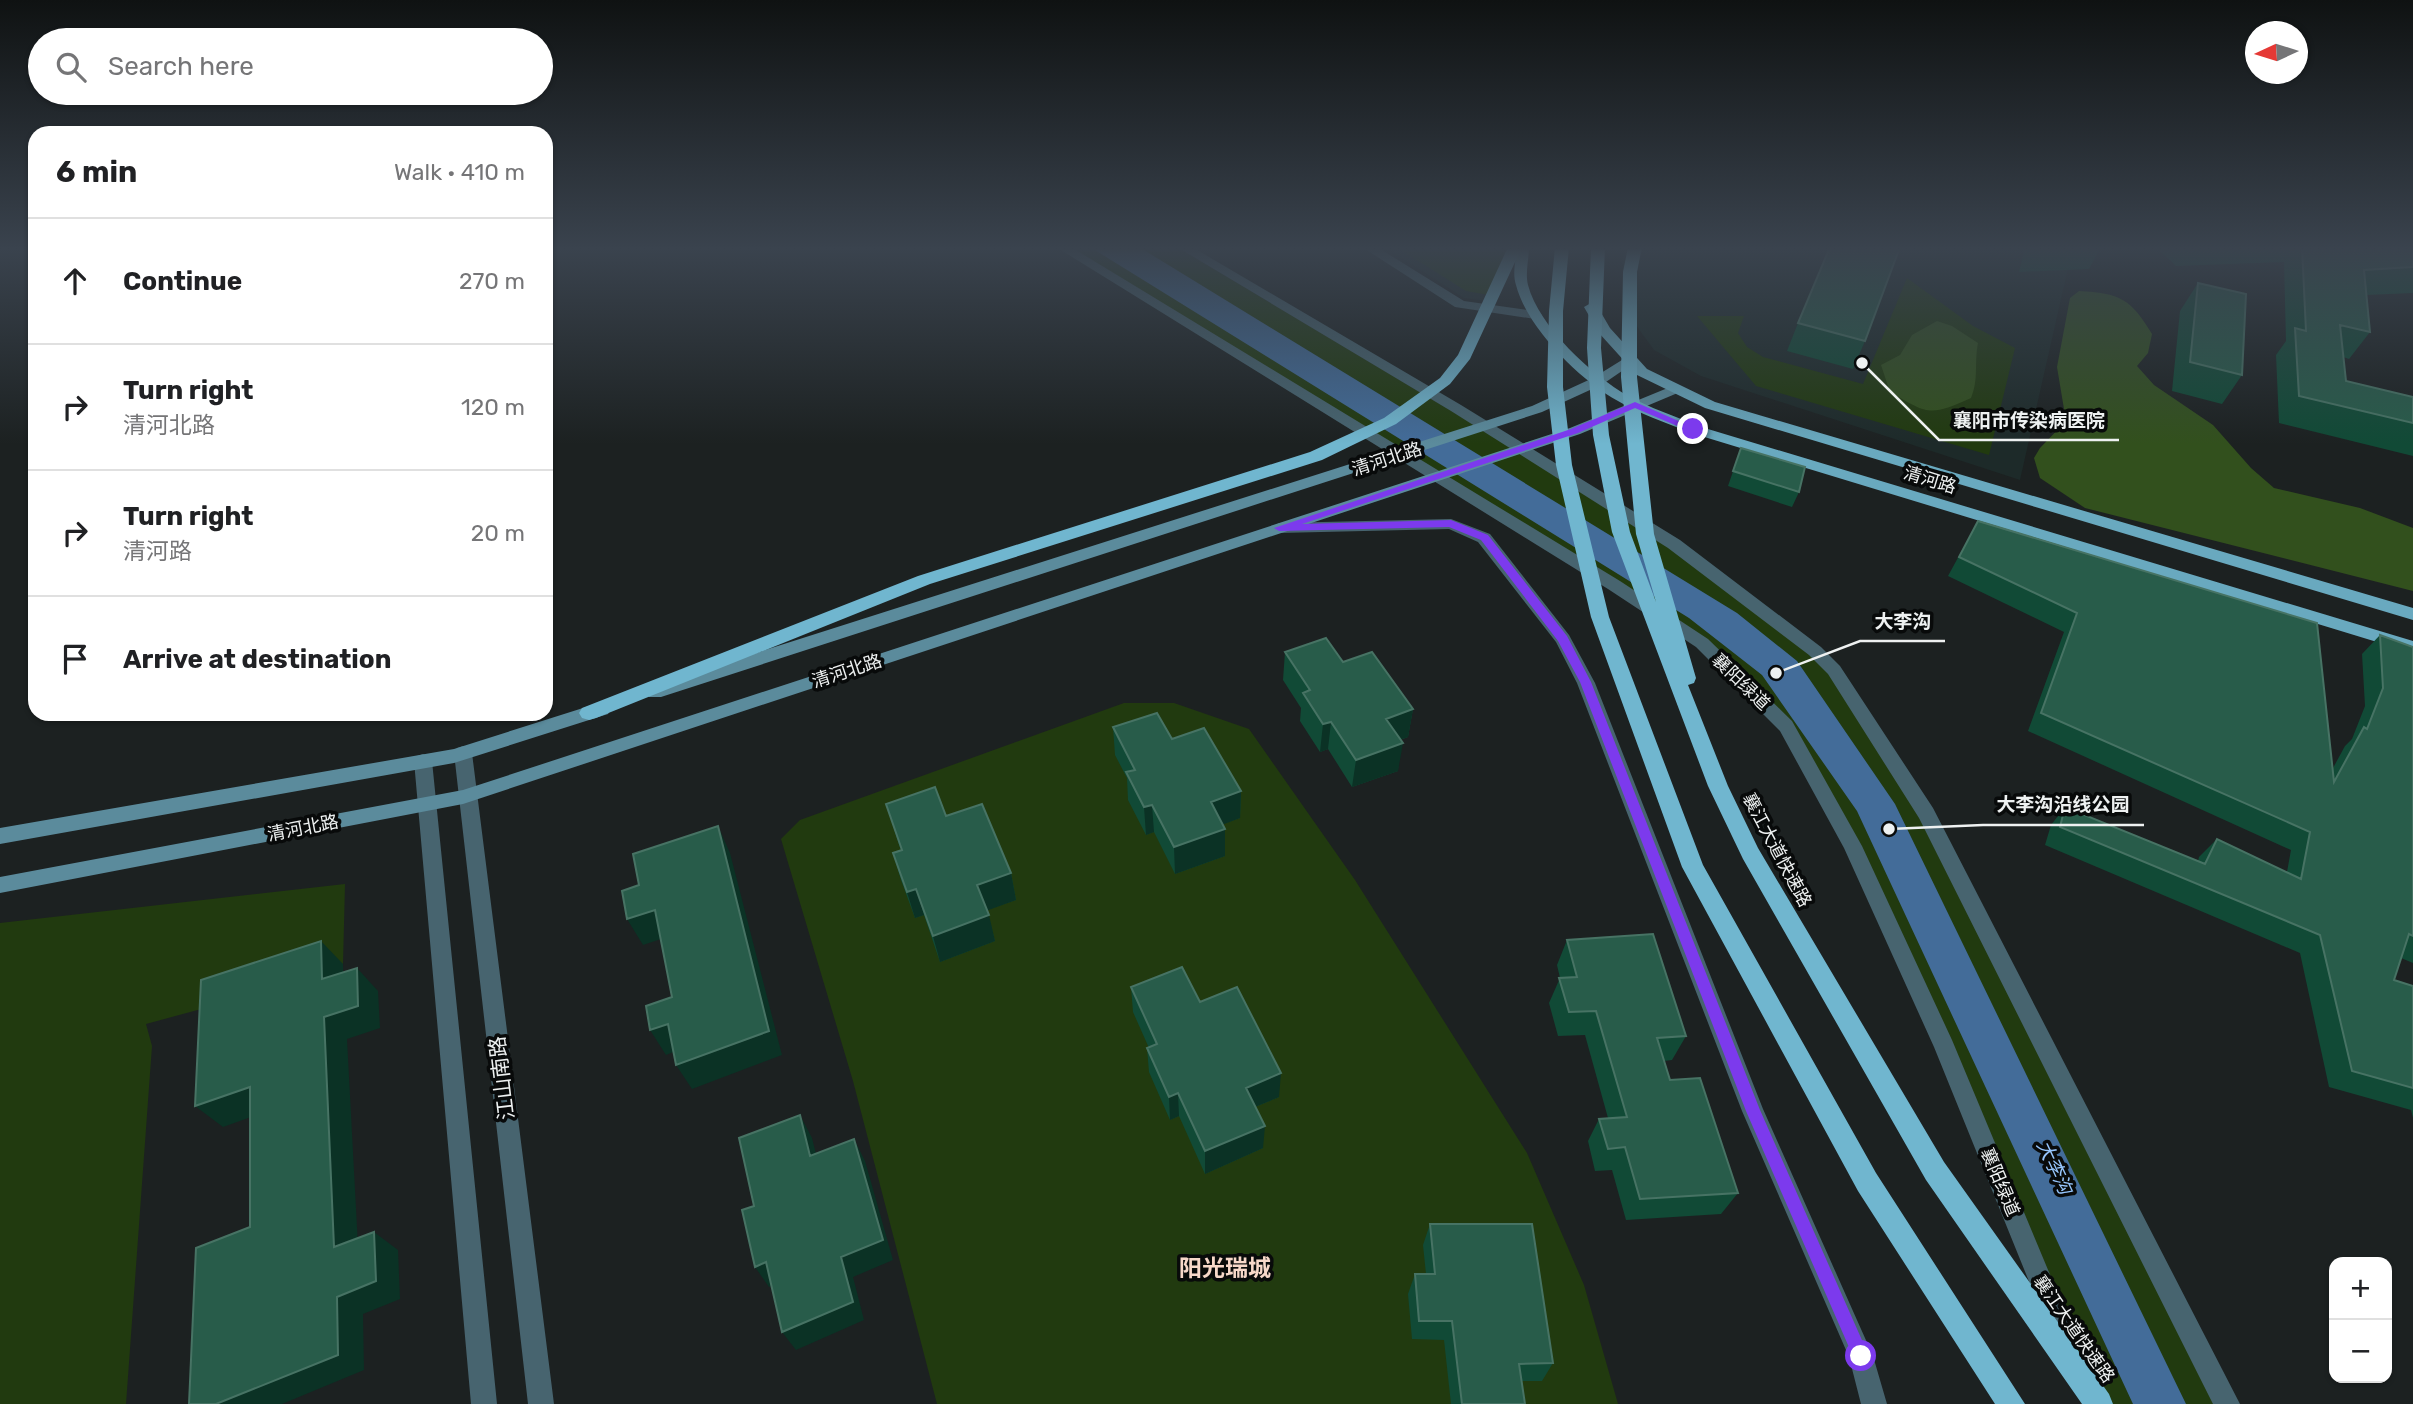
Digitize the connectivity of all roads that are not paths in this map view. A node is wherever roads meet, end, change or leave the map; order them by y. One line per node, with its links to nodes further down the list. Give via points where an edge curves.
1 (1169, 313): 29 (street, 襄阳绿道, via 1702,643 1786,726 1852,846 1944,1047)
2 (1294, 313): 31 (street, via 1674,544 1834,670 1926,813)
3 (1485, 313): 17 (highway, via 1465,356 1445,381 1390,421 1316,456 924,580)
4 (1524, 313): 9 (street)
5 (1556, 313): 28 (highway, via 1555,387 1564,465 1600,617 1693,867 1867,1182)
6 (1594, 313): 10 (main road, 清河路, via 1604,331)
7 (1596, 313): 20 (highway, 襄江大道快速路, via 1601,435 1621,532)
8 (1630, 313): 20 (highway, via 1629,377 1645,534)
9 (1535, 314): 11 (main road, 清河路)
10 (1630, 359): 11 (main road, 清河北路); 12 (main road, 清河路, via 1652,379)
11 (1598, 381): 13 (main road, 清河路); 17 (main road, 清河北路, via 1537,409 1346,472)
12 (1675, 389): 13 (main road, 清河北路); 15 (main road, 清河路, via 1710,405)
13 (1635, 405): 14 (main road, 清河北路, via 1563,435); 16 (main road, 清河路, via 1693,429)
14 (1279, 528): 21 (main road, 清河北路); 27 (street, via 1451,524 1484,538 1563,639 1586,682 1753,1111 1861,1356)
15 (2413, 614)
16 (2413, 647)
17 (589, 713): 18 (main road, 清河北路)
18 (463, 753): 19 (main road, 清河北路); 21 (street, 江山南路)
19 (423, 761): 22 (street); 23 (main road, 清河北路)
20 (1718, 786): 30 (highway, 襄江大道快速路, via 1750,853 1935,1171)
21 (468, 795): 22 (main road, 清河北路); 26 (street, 江山南路)
22 (426, 804): 24 (main road, 清河北路); 25 (street)
23 (0, 836)
24 (0, 885)
25 (484, 1404)
26 (541, 1404)
27 (1874, 1404)
28 (2011, 1404)
29 (2092, 1404)
30 (2099, 1404)
31 (2227, 1404)

